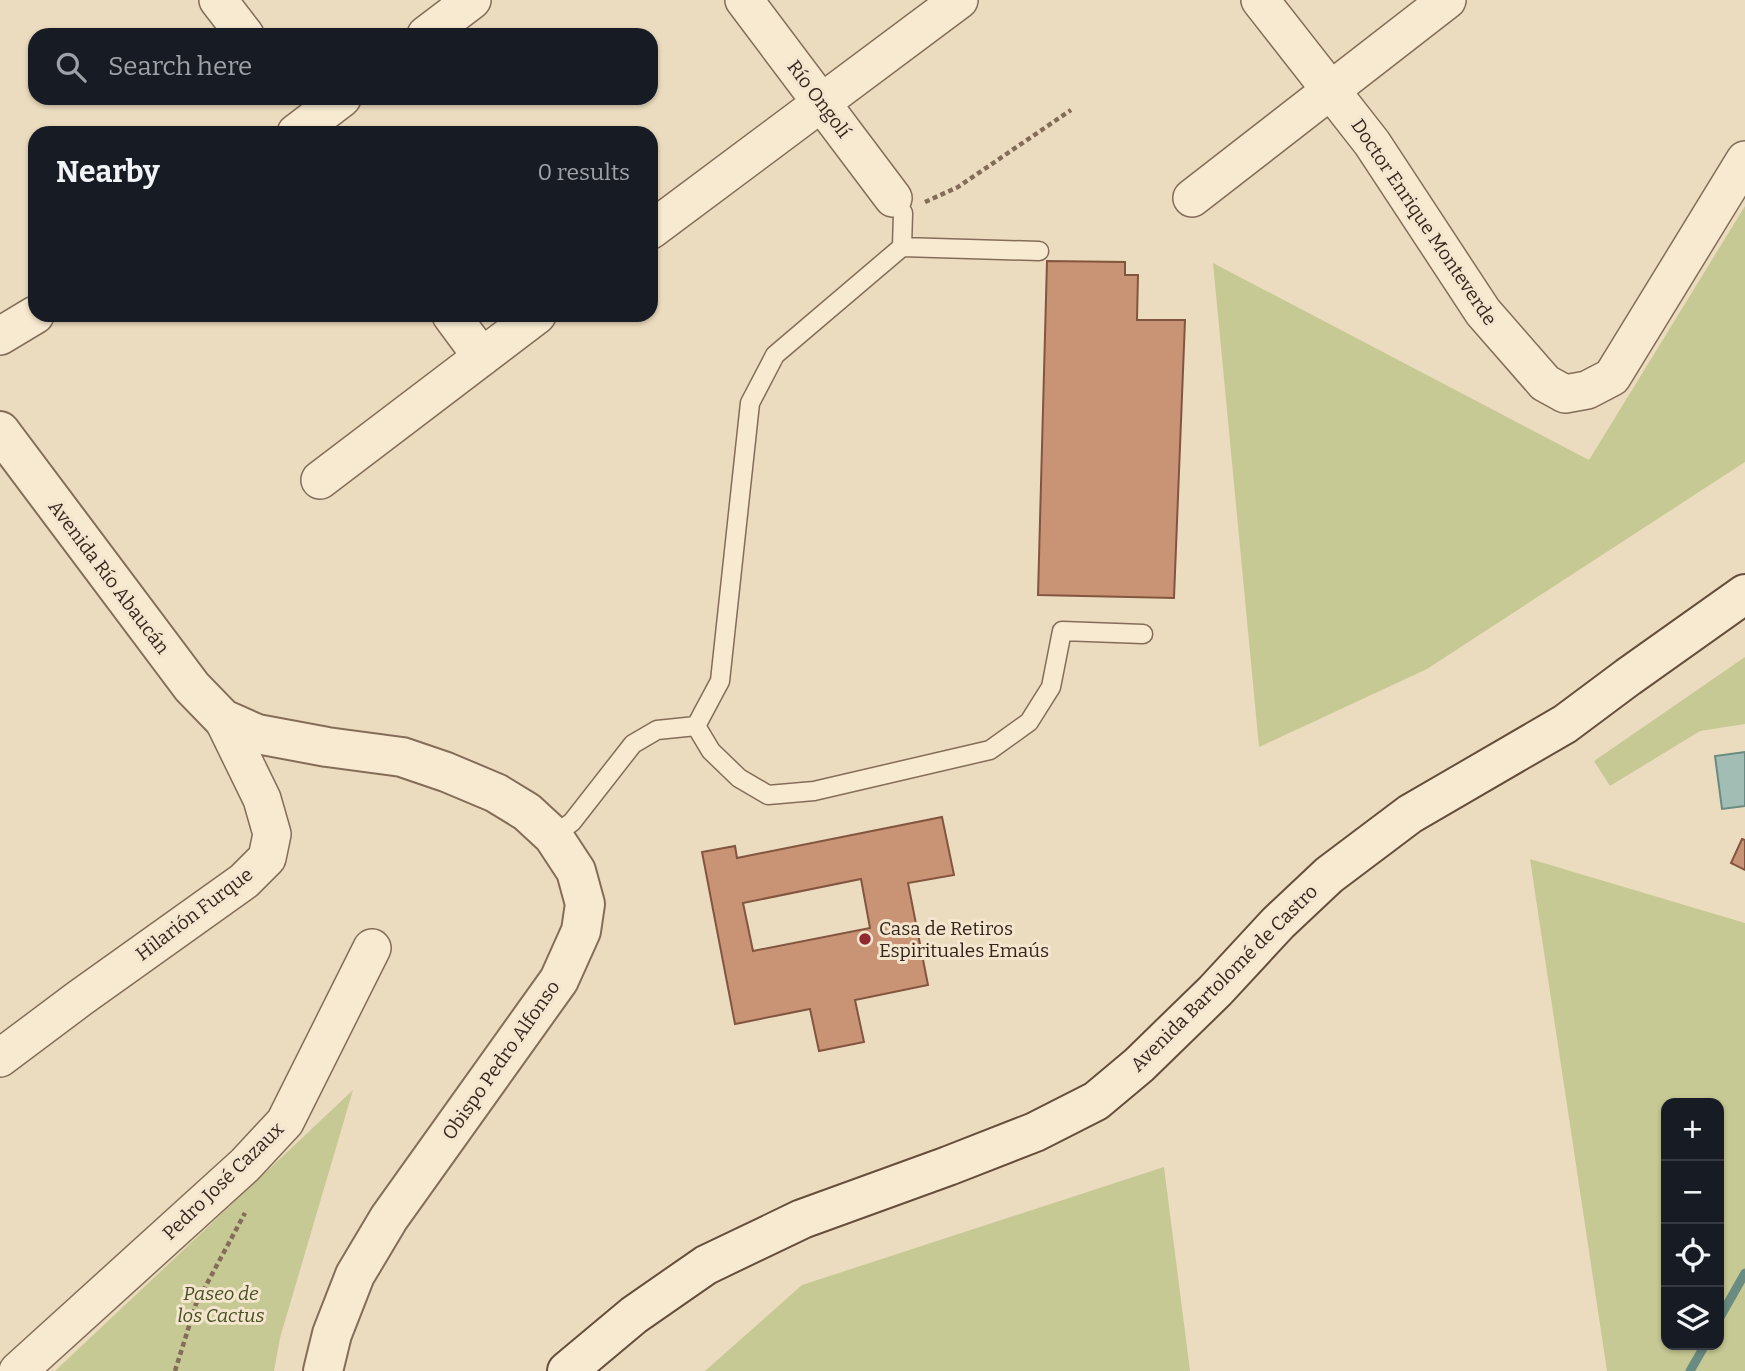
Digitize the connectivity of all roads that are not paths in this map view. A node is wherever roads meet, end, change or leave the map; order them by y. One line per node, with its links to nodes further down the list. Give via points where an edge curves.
1 (218, 0): 7 (street)
2 (472, 0): 8 (street)
3 (744, 0): 10 (street, Río Ongolí)
4 (959, 0): 10 (street)
5 (1260, 0): 9 (street, Doctor Enrique Monteverde)
6 (1447, 0): 9 (street)
7 (240, 28)
8 (435, 28)
9 (1331, 90): 13 (street, Doctor Enrique Monteverde, via 1373,142 1483,312 1545,383 1564,394 1587,390 1612,377); 15 (street)
10 (821, 102): 14 (street, Río Ongolí); 16 (street)
11 (330, 105): 12 (street)
12 (304, 121)
13 (1745, 160)
14 (893, 198): 17 (lane, via 903,213)
15 (1192, 198)
16 (658, 225)
17 (901, 247): 18 (lane); 29 (lane, via 775,355 750,403 720,681)
18 (1039, 251)
19 (28, 319): 22 (street)
20 (456, 322): 23 (street)
21 (528, 322): 23 (street)
22 (0, 336)
23 (482, 356): 25 (street)
24 (0, 431): 28 (main road, Avenida Río Abaucán, via 192,687)
25 (320, 480)
26 (1745, 594): 35 (main road, Avenida Bartolomé de Castro, via 1565,724 1410,814 1329,875 1216,991 1096,1101 1035,1132 802,1219 706,1265 634,1315)
27 (1143, 634): 29 (lane, via 1062,631 1051,687 1029,722 990,750 814,790 768,795 740,778 711,751)
28 (223, 719): 30 (main road, Obispo Pedro Alfonso, via 257,734 402,757 446,772 496,793 527,812); 32 (street, Hilarión Furque, via 262,799 272,834 267,858 244,881)
29 (696, 726): 30 (lane, via 657,730 633,744 572,822)
30 (553, 836): 34 (main road, Obispo Pedro Alfonso, via 576,871 585,904 581,931 559,980 389,1218 355,1275)
31 (372, 948): 33 (street, Pedro José Cazaux, via 285,1122 245,1165)
32 (0, 1058)
33 (18, 1371)
34 (323, 1371)
35 (567, 1371)

